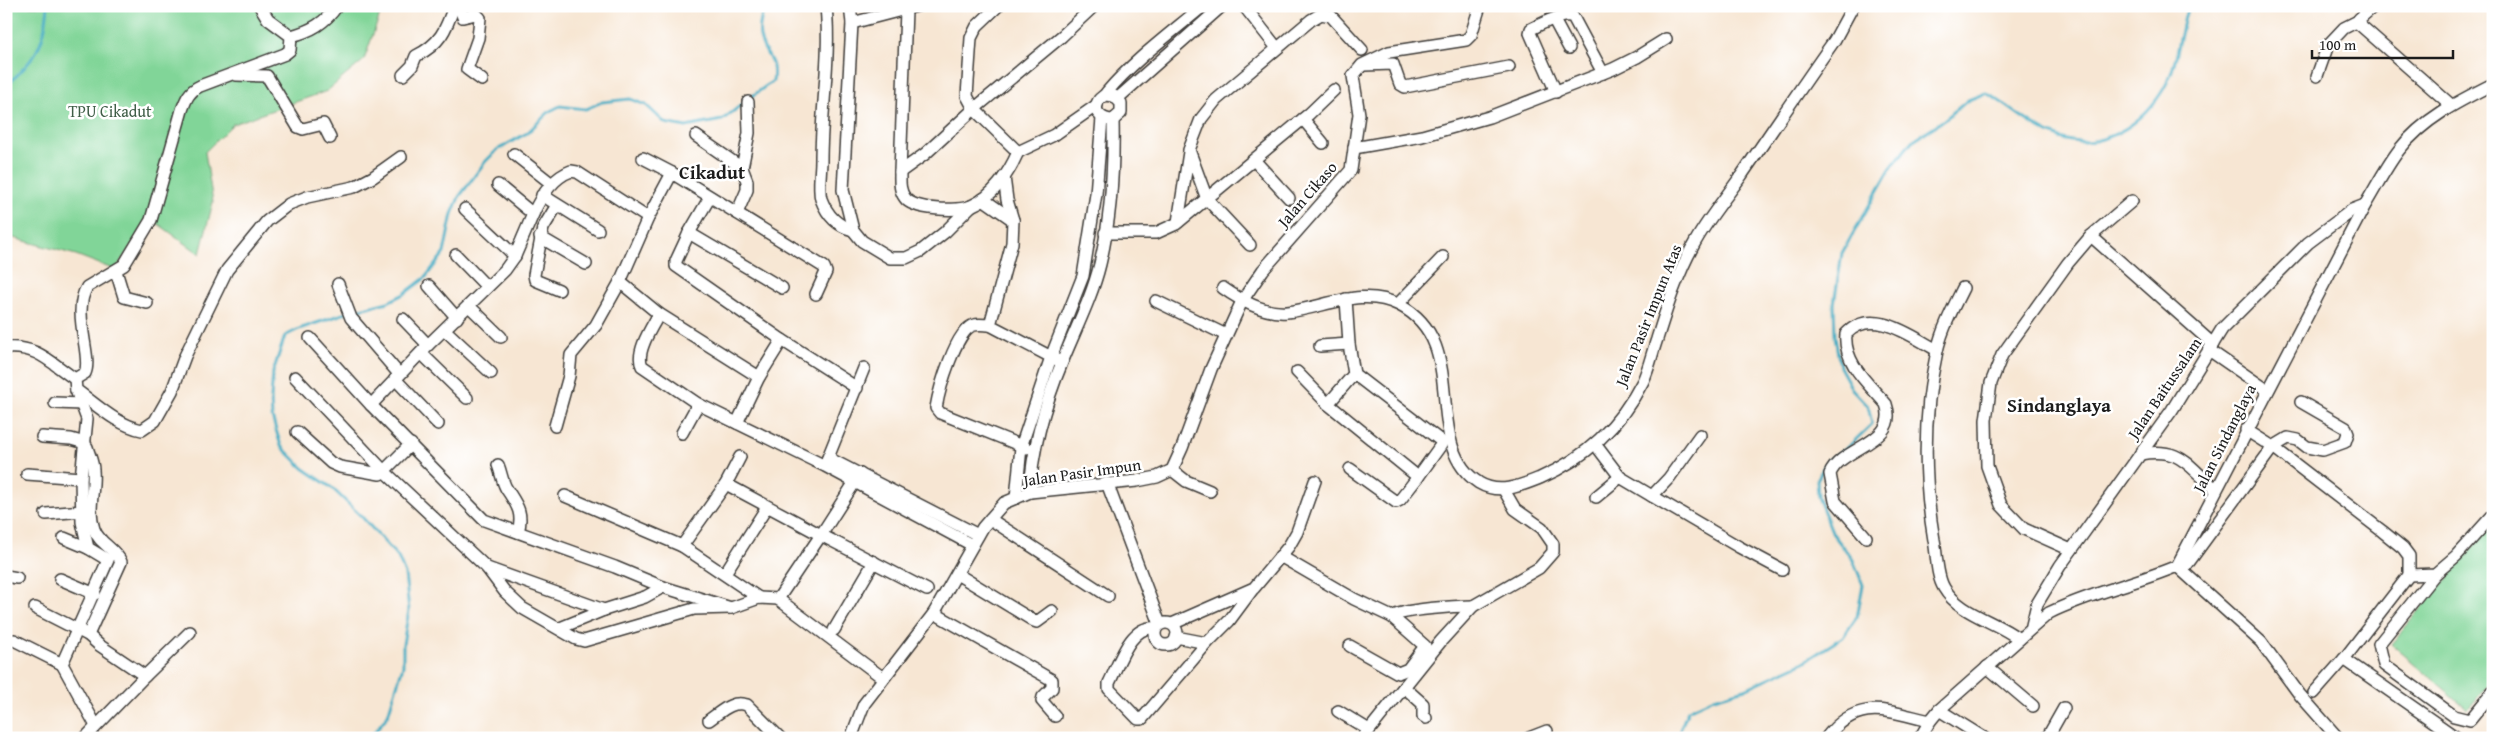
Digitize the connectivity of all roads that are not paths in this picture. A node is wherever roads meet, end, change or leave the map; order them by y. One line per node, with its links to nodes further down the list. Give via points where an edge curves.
1 (260, 6): 20 (street, via 268,19)
2 (336, 6): 20 (street, via 318,26)
3 (454, 6): 29 (street, via 445,33 416,56)
4 (459, 6): 31 (street, via 463,17 476,14 480,18 478,38 467,69)
5 (826, 6): 75 (street, via 829,32 821,123 820,197 836,223)
6 (850, 6): 19 (street)
7 (917, 6): 16 (street)
8 (1094, 6): 40 (street)
9 (1203, 6): 35 (street, via 1116,81)
10 (1222, 6): 36 (street)
11 (1244, 6): 22 (street)
12 (1480, 6): 25 (street, via 1471,35 1466,40 1389,52)
13 (1853, 6): 144 (street, Jalan Pasir Impun Atas, via 1834,41 1693,245 1672,290 1644,380 1620,420)
14 (2374, 6): 18 (street)
15 (996, 7): 40 (street, via 971,38 967,96)
16 (906, 10): 19 (street); 54 (street)
17 (1554, 20): 23 (street); 27 (street, via 1573,17); 34 (street, via 1531,29 1530,33)
18 (2358, 21): 30 (street, via 2344,28 2328,45); 39 (street)
19 (852, 23): 75 (street, via 843,190)
20 (291, 36): 28 (street, via 290,50 285,54)
21 (1666, 39): 27 (street)
22 (1278, 48): 24 (street, via 1311,20 1325,14 1331,16); 47 (street, via 1216,100 1201,120)
23 (1569, 48)
24 (1362, 50)
25 (1362, 65): 26 (street, via 1393,64 1400,84 1405,87); 46 (street, Jalan Cikaso, via 1353,76 1359,105)
26 (1509, 67)
27 (1603, 73): 34 (street)
28 (230, 74): 44 (street, via 268,76 298,127 303,129 323,124); 85 (street, via 193,89 188,96 151,220 124,265)
29 (403, 75)
30 (2317, 76)
31 (482, 80)
32 (2493, 84): 39 (street, Jalan Sindanglaya)
33 (1334, 90): 41 (street)
34 (1556, 92): 46 (street, via 1460,127)
35 (1105, 95): 36 (street); 38 (street)
36 (1118, 98): 42 (street, via 1121,113)
37 (748, 102): 53 (street, via 749,133)
38 (1097, 105): 42 (street, via 1099,115); 48 (street, via 1054,135)
39 (2451, 106): 66 (street, Jalan Sindanglaya, via 2424,125 2400,149)
40 (974, 109): 48 (street); 54 (street, via 925,154)
41 (1303, 118): 45 (street); 52 (street)
42 (1108, 119): 77 (street, via 1112,155); 116 (street, via 1083,276)
43 (696, 136): 53 (street)
44 (330, 138)
45 (1324, 143)
46 (1354, 148): 97 (street, Jalan Cikaso, via 1351,170 1263,270)
47 (1189, 150): 63 (street); 73 (street)
48 (1018, 152): 56 (street)
49 (514, 154): 57 (street)
50 (401, 157): 124 (street, via 354,187 289,204 267,221 227,270 185,356 172,391 155,421 146,428 142,430 120,422)
51 (643, 158): 55 (street)
52 (1254, 160): 61 (street); 63 (street)
53 (742, 168): 69 (street, via 748,181 747,190)
54 (900, 172): 67 (street, via 900,189 906,200 943,209 958,210)
55 (672, 174): 60 (street); 71 (street)
56 (1004, 177): 62 (street); 72 (street)
57 (552, 184): 59 (street); 71 (street, via 566,173 577,172)
58 (498, 185): 70 (street)
59 (542, 195): 65 (street); 70 (street)
60 (710, 196): 69 (street); 76 (street)
61 (1289, 198)
62 (983, 199): 67 (street); 72 (street)
63 (1207, 199): 73 (street); 80 (street)
64 (2132, 202): 78 (street)
65 (557, 205): 74 (street); 79 (street)
66 (2365, 205): 113 (street, Jalan Baitussalam, via 2352,210 2292,257 2222,329); 126 (street, Jalan Sindanglaya)
67 (971, 206): 75 (street, via 945,232 906,258 890,258 862,241)
68 (465, 209): 82 (street)
69 (736, 213): 94 (street, via 824,267 826,272)
70 (533, 214): 82 (street)
71 (648, 218): 86 (street)
72 (1013, 220): 104 (street, via 1010,249)
73 (1178, 222): 77 (street, via 1156,233)
74 (598, 230)
75 (853, 230)
76 (689, 233): 89 (street); 109 (street, via 676,266)
77 (1105, 233): 116 (street, via 1100,264 1085,308)
78 (2091, 236): 113 (street); 183 (street, via 2002,355 1993,373 1986,418 1987,466 2001,505 2024,529)
79 (540, 237): 84 (street); 93 (street, via 535,280)
80 (1250, 245)
81 (456, 255): 88 (street)
82 (515, 256): 88 (street)
83 (1443, 257): 99 (street)
84 (586, 264)
85 (116, 271): 98 (street, via 124,297); 124 (street, via 86,287 84,292 81,314 87,370)
86 (620, 282): 101 (street); 136 (street, via 596,325 570,355 569,376)
87 (429, 286): 102 (street)
88 (487, 288): 100 (street)
89 (782, 288)
90 (1223, 288): 97 (street)
91 (1963, 288): 115 (street)
92 (341, 289): 121 (street, via 350,318)
93 (559, 290)
94 (816, 294)
95 (1346, 299): 97 (street, via 1286,312 1267,310); 99 (street, via 1366,297); 110 (street)
96 (1156, 301): 106 (street)
97 (1242, 301): 106 (street)
98 (147, 303)
99 (1398, 304): 164 (street, via 1423,323 1434,341 1444,376 1451,443 1457,460 1479,483)
100 (469, 306): 102 (street); 107 (street)
101 (659, 314): 123 (street); 131 (street, via 640,362)
102 (457, 318): 105 (street)
103 (404, 319): 114 (street)
104 (990, 325): 116 (street); 145 (street, via 973,325 962,333 936,408 940,413)
105 (445, 330): 114 (street); 119 (street)
106 (1226, 335): 153 (street)
107 (501, 337)
108 (310, 338): 133 (street)
109 (782, 340): 123 (street); 125 (street)
110 (1349, 344): 111 (street); 120 (street)
111 (1320, 346)
112 (12, 347): 124 (street, via 27,347 41,354)
113 (2211, 347): 126 (street); 148 (street, Jalan Baitussalam)
114 (424, 349): 121 (street); 127 (street)
115 (1937, 350): 178 (street, via 1898,328 1881,323 1853,326 1846,334 1846,351 1889,412 1878,436 1838,460 1830,474 1835,501); 216 (street, via 1924,436 1929,512 1942,585 1970,611)
116 (1057, 360): 145 (street); 147 (street)
117 (864, 368): 125 (street)
118 (1297, 372): 132 (street)
119 (492, 373)
120 (1354, 374): 132 (street); 157 (street, via 1441,442)
121 (397, 376): 133 (street); 135 (street)
122 (295, 377): 154 (street)
123 (759, 377): 134 (street)
124 (76, 384): 130 (street)
125 (857, 388): 150 (street)
126 (2267, 390): 137 (street, Jalan Sindanglaya)
127 (467, 398)
128 (2301, 402): 146 (street, via 2346,428 2345,442 2323,450 2288,438)
129 (55, 404): 130 (street)
130 (82, 404): 142 (street, via 88,419)
131 (698, 404): 134 (street); 139 (street)
132 (1328, 404): 157 (street)
133 (371, 405): 143 (street)
134 (737, 423): 150 (street)
135 (438, 424)
136 (555, 426)
137 (2246, 430): 146 (street); 163 (street, Jalan Sindanglaya)
138 (297, 432): 154 (street, via 324,458 340,467 380,474)
139 (682, 432)
140 (1700, 435): 168 (street, via 1670,478)
141 (42, 437): 142 (street)
142 (85, 443): 158 (street); 214 (street, via 94,469 91,499 94,530 121,562)
143 (411, 444): 154 (street); 176 (street, via 480,518)
144 (1595, 444): 156 (street); 164 (street, Jalan Pasir Impun Atas, via 1552,472)
145 (1021, 447): 147 (street); 170 (street)
146 (2273, 447): 187 (street); 192 (street, via 2403,548 2409,556)
147 (1034, 450): 165 (street)
148 (2140, 454): 163 (street, via 2162,451 2182,458); 183 (street, Jalan Baitussalam)
149 (740, 457): 162 (street)
150 (826, 462): 159 (street)
151 (498, 465): 176 (street, via 506,487 519,506 521,522)
152 (1350, 469): 157 (street, via 1396,502)
153 (1172, 470): 161 (street, Jalan Pasir Impun, via 1137,481); 166 (street, via 1186,481)
154 (384, 471): 186 (street)
155 (27, 474): 158 (street)
156 (1620, 476): 168 (street); 169 (street)
157 (1418, 477)
158 (81, 478): 172 (street)
159 (857, 479): 177 (street); 180 (street)
160 (1315, 481): 184 (street, via 1297,532)
161 (1107, 483): 165 (street, Jalan Pasir Impun); 209 (street)
162 (726, 484): 171 (street); 181 (street)
163 (2216, 489): 187 (street, Jalan Sindanglaya)
164 (1504, 490): 201 (street, via 1515,509 1542,528 1553,544 1553,552 1539,568)
165 (1030, 492): 170 (street, Jalan Pasir Impun)
166 (1210, 492)
167 (565, 496): 181 (street)
168 (1652, 496): 188 (street)
169 (1596, 497)
170 (1016, 498): 175 (street, Jalan Pasir Impun, via 1004,503)
171 (767, 507): 177 (street); 189 (street)
172 (83, 511): 173 (street); 182 (street, via 83,532)
173 (46, 514)
174 (2493, 515): 191 (street)
175 (990, 519): 180 (street, Jalan Pasir Impun); 198 (street)
176 (518, 532): 194 (street)
177 (821, 535): 185 (street); 200 (street)
178 (1866, 537)
179 (64, 538): 182 (street)
180 (975, 540): 190 (street, Jalan Pasir Impun)
181 (682, 546): 189 (street)
182 (88, 548): 197 (street, via 108,560)
183 (2071, 550): 210 (street, Jalan Baitussalam, via 2037,604)
184 (1280, 556): 195 (street); 207 (street)
185 (874, 562): 196 (street); 212 (street)
186 (487, 568): 204 (street); 211 (street, via 522,608)
187 (2180, 568): 210 (street, via 2066,604); 247 (street, via 2261,642 2300,695)
188 (1782, 570)
189 (725, 573): 199 (street)
190 (957, 574): 205 (street, via 1034,622); 206 (street, Jalan Pasir Impun)
191 (2435, 574): 192 (street); 226 (street, via 2380,644 2384,666 2454,716 2470,720)
192 (2409, 575): 220 (street)
193 (60, 579): 197 (street)
194 (663, 587): 203 (street); 204 (street, via 645,597)
195 (1254, 588): 208 (street); 218 (street)
196 (927, 590)
197 (95, 594): 214 (street)
198 (1108, 596)
199 (759, 598): 200 (street); 203 (street)
200 (778, 599): 224 (street)
201 (1473, 606): 207 (street, via 1448,606); 225 (street)
202 (35, 608): 214 (street)
203 (732, 608): 211 (street, via 694,609 584,641)
204 (604, 610): 211 (street)
205 (1052, 611)
206 (934, 613): 224 (street, Jalan Pasir Impun); 232 (street, via 1052,680 1052,688 1042,701)
207 (1392, 617): 219 (street, via 1425,646 1408,669 1394,672)
208 (1172, 624): 209 (street, via 1166,622); 215 (street)
209 (1158, 626): 215 (street, via 1155,637 1161,644 1170,644); 218 (street, via 1138,632 1109,683 1109,688 1138,718 1142,719)
210 (2032, 626): 216 (street)
211 (560, 628)
212 (834, 630)
213 (190, 632): 223 (street)
214 (83, 633): 221 (street); 223 (street)
215 (1176, 637): 218 (street)
216 (2019, 638): 222 (street)
217 (14, 640): 221 (street)
218 (1207, 643)
219 (1350, 646)
220 (2344, 659): 227 (street); 248 (street)
221 (62, 664): 236 (street)
222 (1987, 667): 228 (street); 230 (street)
223 (144, 676): 236 (street)
224 (884, 678): 241 (street, Jalan Pasir Impun, via 864,704)
225 (1404, 687): 233 (street, via 1423,704 1423,716); 238 (street)
226 (2493, 692)
227 (2314, 693)
228 (2034, 706)
229 (2064, 708): 246 (street)
230 (1939, 710): 235 (street); 245 (street)
231 (1338, 711): 238 (street)
232 (1055, 716)
233 (1426, 718)
234 (709, 720): 240 (street, via 730,704 740,703)
235 (1930, 721): 243 (street, via 1882,710 1861,711 1844,718); 244 (street)
236 (95, 724): 239 (street)
237 (1546, 731): 242 (street)
238 (1366, 734)
239 (84, 738)
240 (780, 738)
241 (851, 738)
242 (1529, 738)
243 (1826, 738)
244 (1920, 738)
245 (1984, 738)
246 (2047, 738)
247 (2338, 738)
248 (2457, 738)

